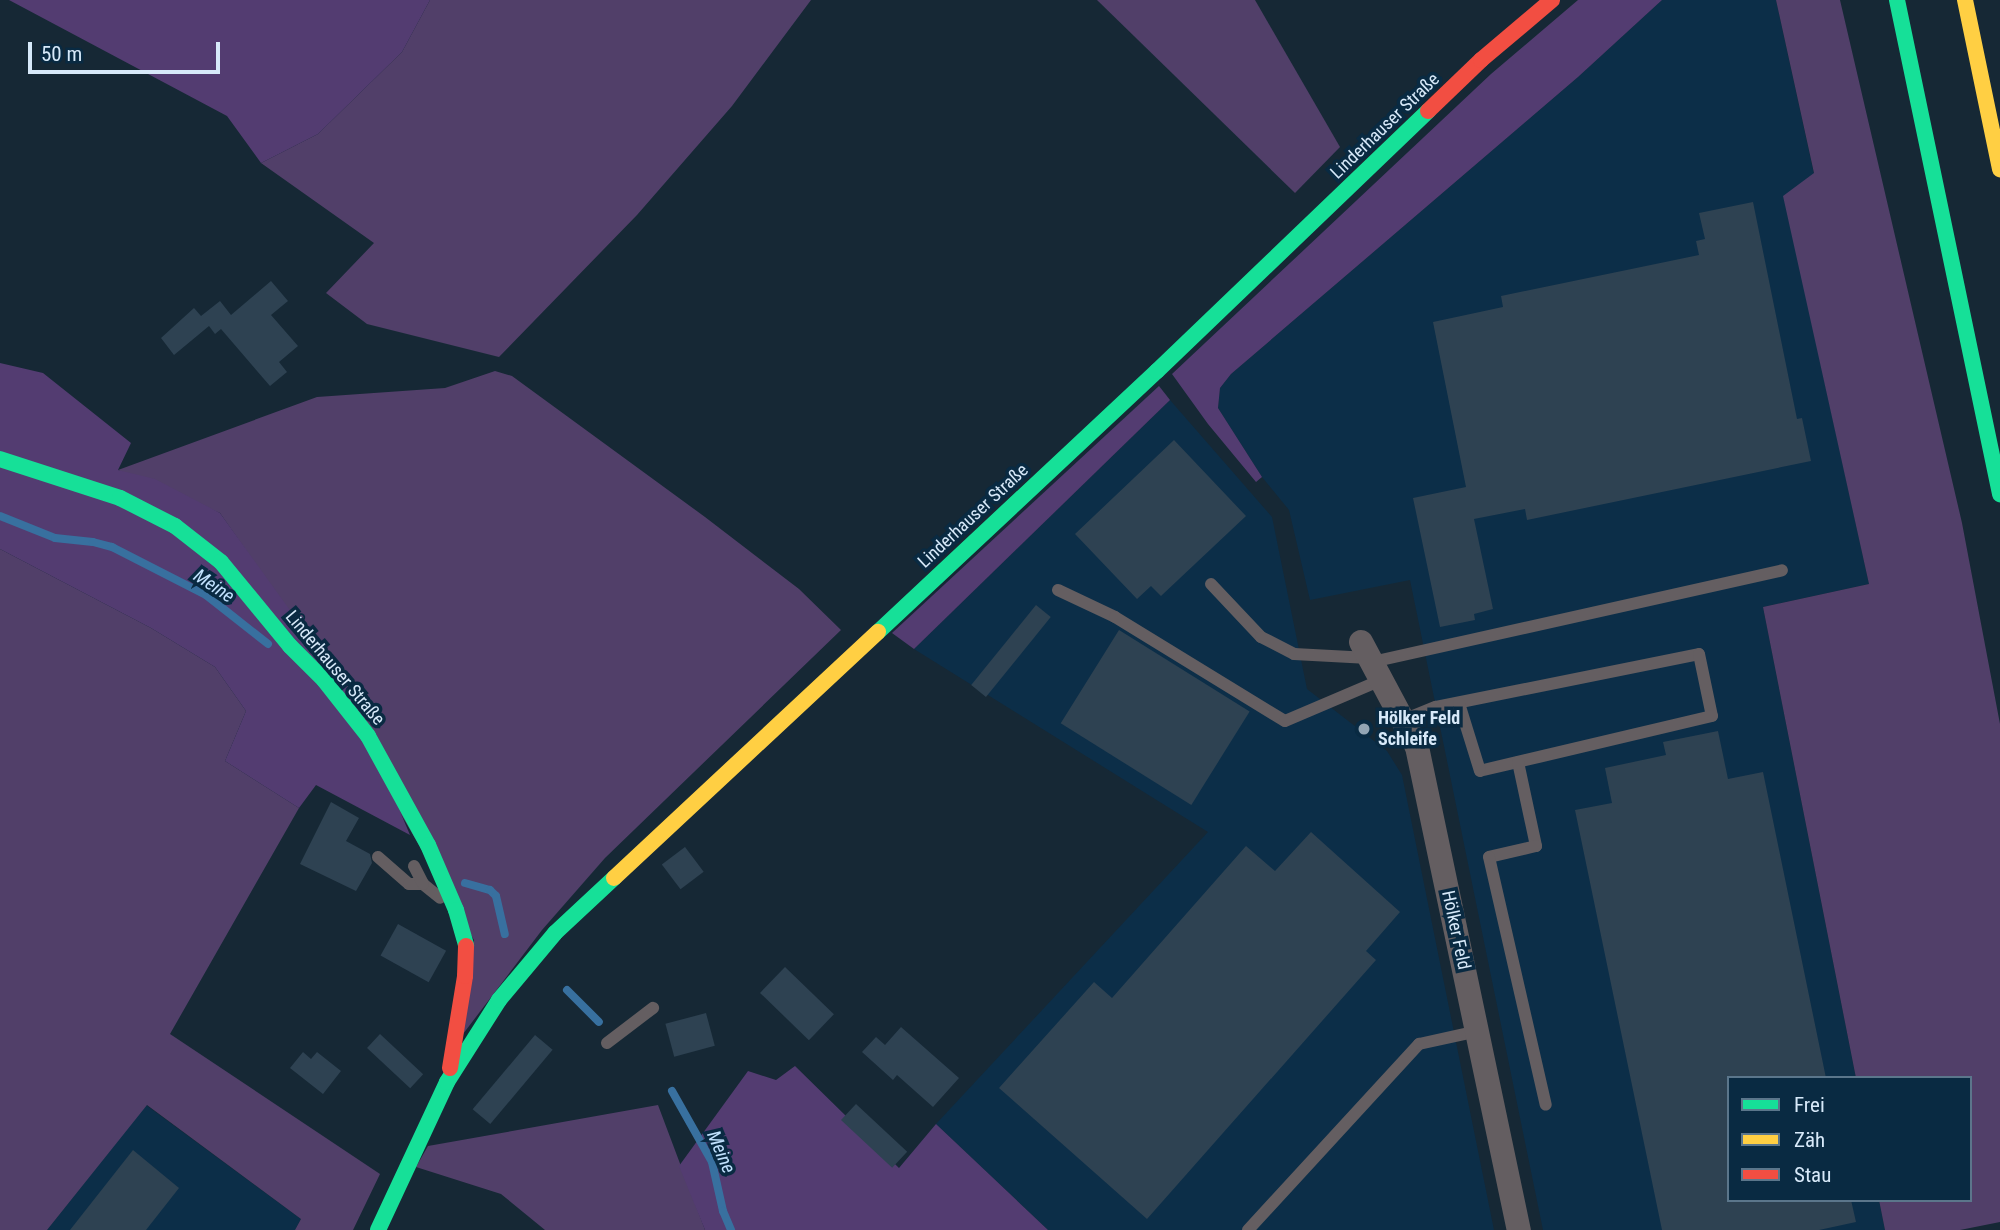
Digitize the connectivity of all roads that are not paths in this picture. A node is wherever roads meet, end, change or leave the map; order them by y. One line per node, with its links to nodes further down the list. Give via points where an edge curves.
1 (1552, 0): 21 (main road, Linderhauser Straße, via 1481,60 1157,372 564,924 499,1000)
2 (1897, 0): 6 (main road)
3 (1965, 0): 4 (main road)
4 (2000, 169)
5 (0, 459): 17 (main road, Linderhauser Straße, via 120,498 175,526 221,562 368,736 428,845)
6 (2000, 494)
7 (1782, 570): 10 (lane)
8 (1210, 584): 10 (lane, via 1261,636 1294,654)
9 (1058, 590): 10 (lane, via 1115,617 1285,721)
10 (1371, 660): 12 (street, Hölker Feld)
11 (1459, 703): 12 (lane); 13 (lane, via 1480,771); 13 (lane, via 1699,654 1712,716)
12 (1403, 720): 19 (street, Hölker Feld, via 1417,747)
13 (1518, 762): 22 (lane, via 1535,846 1489,858)
14 (378, 858): 16 (lane, via 409,884)
15 (414, 866): 16 (lane)
16 (423, 884): 17 (lane)
17 (456, 910): 21 (main road, Linderhauser Straße, via 466,944 465,976)
18 (653, 1008): 20 (lane)
19 (1478, 1031): 24 (lane, via 1419,1044); 25 (street, Hölker Feld)
20 (607, 1043)
21 (447, 1082): 23 (main road, Linderhauser Straße)
22 (1545, 1105)
23 (378, 1230)
24 (1248, 1230)
25 (1519, 1230)

